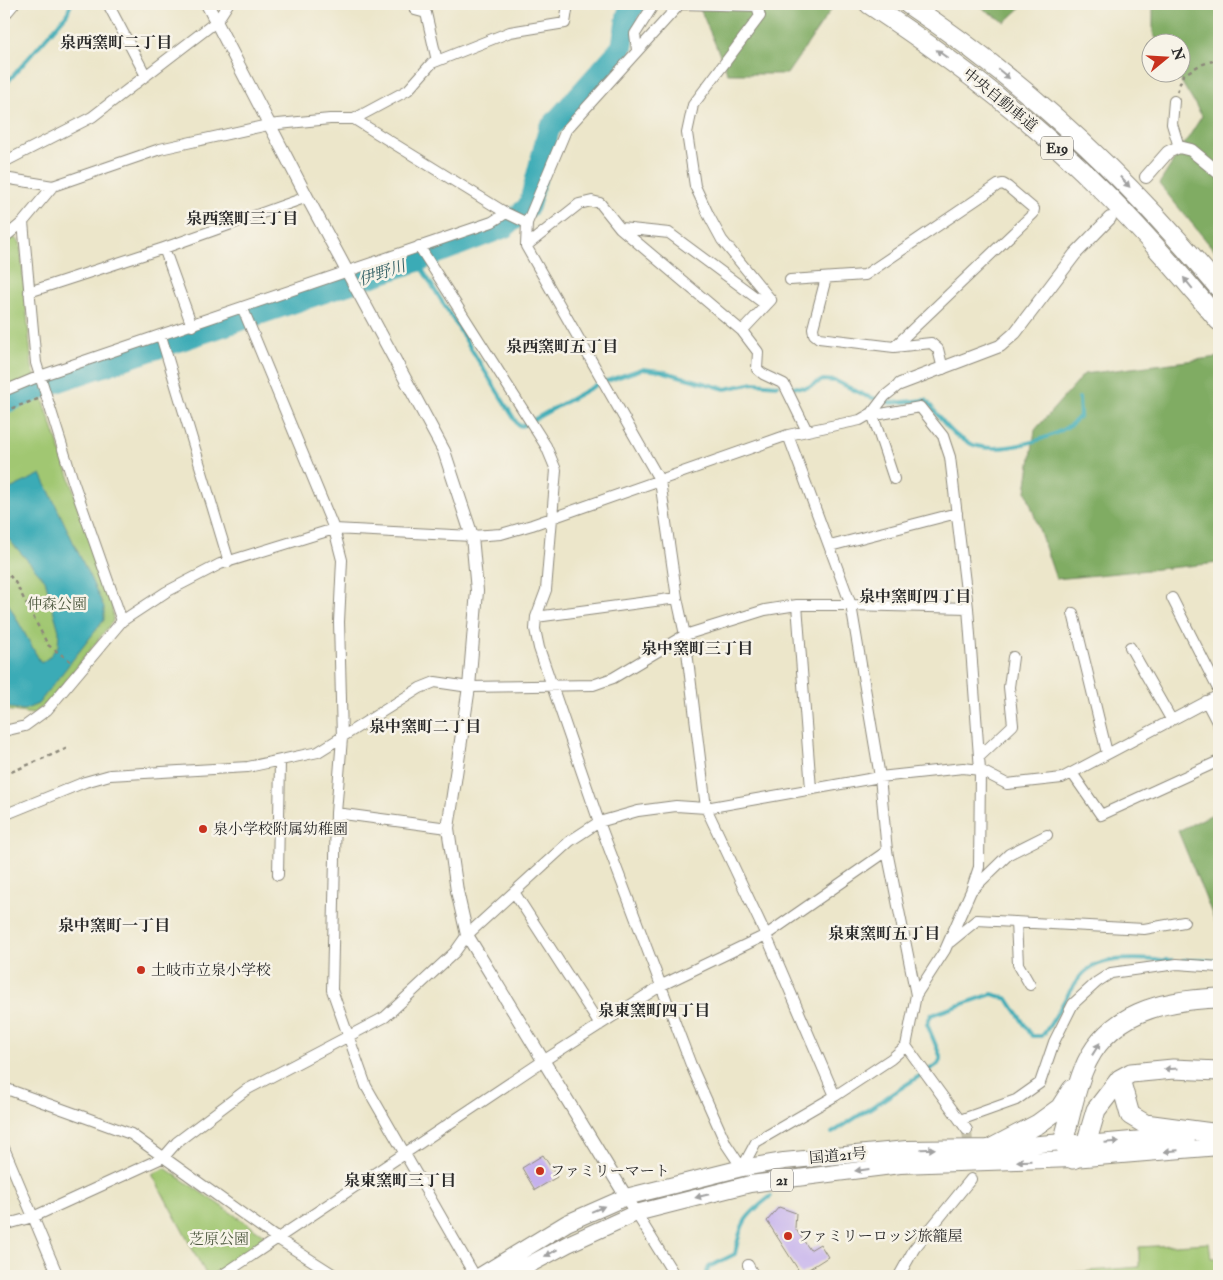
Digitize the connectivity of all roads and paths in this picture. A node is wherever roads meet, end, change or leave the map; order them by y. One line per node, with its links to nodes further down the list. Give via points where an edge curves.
1 (14, 4): 10 (street)
2 (108, 4): 15 (street)
3 (207, 4): 11 (street)
4 (228, 4): 11 (street)
5 (414, 4): 14 (street, via 415,10 426,14)
6 (568, 4): 14 (street, via 566,23 510,32)
7 (654, 4): 12 (street, via 635,34)
8 (869, 4): 42 (highway, 中央自動車道 / E19, one-way to 8, via 1160,250 1040,132 978,81)
9 (908, 4): 38 (highway, 中央自動車道 / E19, one-way to 38, via 991,63 1117,173)
10 (4, 16)
11 (217, 21): 15 (street); 18 (street)
12 (637, 50): 29 (street, via 566,130); 40 (street, via 680,4 757,6 760,16 693,105 687,133 695,186 722,240 767,293 771,300)
13 (1219, 59): 16 (path, via 1183,75)
14 (437, 61): 17 (street, via 408,90)
15 (146, 76): 20 (street, via 92,117)
16 (1174, 101): 19 (street, via 1172,124)
17 (354, 119): 18 (street); 26 (street)
18 (268, 125): 24 (street, via 160,149); 25 (street)
19 (1179, 147): 21 (street, via 1191,150); 22 (street, via 1168,152)
20 (4, 162)
21 (1219, 173)
22 (1146, 177)
23 (4, 178): 24 (street)
24 (53, 186): 28 (street)
25 (307, 197): 34 (street); 35 (street)
26 (506, 213): 29 (street); 32 (street, via 492,222)
27 (1110, 218): 47 (street, via 1075,254 1015,333 1000,346)
28 (23, 222): 31 (street); 39 (street)
29 (527, 223): 33 (street)
30 (620, 228): 33 (street, via 600,203 592,201 579,204); 40 (street, via 669,234); 44 (street)
31 (4, 238)
32 (419, 246): 35 (street); 59 (street, via 535,429 556,470)
33 (526, 246): 57 (street)
34 (164, 248): 39 (street); 43 (street)
35 (348, 271): 41 (street); 61 (street, via 444,451)
36 (826, 278): 37 (street); 46 (street, via 814,334 819,338); 46 (street, via 865,275 998,185 1008,187 1034,209 1033,214)
37 (790, 280)
38 (1219, 288)
39 (29, 292): 48 (street)
40 (766, 305): 44 (street)
41 (243, 309): 43 (street); 60 (street)
42 (1219, 321)
43 (192, 326): 45 (street)
44 (742, 331): 54 (street, via 758,352 757,369 784,384)
45 (161, 336): 48 (street); 63 (street)
46 (894, 347): 47 (street, via 931,343 938,349)
47 (943, 369): 49 (street)
48 (40, 376): 50 (street); 51 (street)
49 (900, 384): 52 (street)
50 (4, 391)
51 (46, 396): 53 (path); 72 (street)
52 (875, 410): 54 (street, via 860,420); 56 (street); 58 (street, via 881,414 920,407 944,436)
53 (4, 411)
54 (807, 431): 55 (street)
55 (788, 435): 57 (street); 62 (street)
56 (894, 479)
57 (660, 480): 59 (street); 65 (street)
58 (957, 513): 62 (street); 69 (street)
59 (553, 518): 61 (street, via 501,534); 71 (street, via 546,590)
60 (334, 529): 61 (street); 63 (street); 84 (street, via 342,560)
61 (472, 536): 77 (street, via 477,591)
62 (830, 546): 67 (street)
63 (229, 562): 72 (street, via 166,592)
64 (4, 569): 76 (path, via 15,582 48,645)
65 (677, 598): 71 (street); 73 (street)
66 (1172, 598): 79 (street)
67 (851, 605): 68 (street); 69 (street); 93 (street)
68 (797, 606): 73 (street, via 765,610); 94 (street)
69 (968, 608): 87 (street)
70 (1073, 613): 86 (street)
71 (536, 617): 78 (street, via 539,648)
72 (122, 621): 76 (street)
73 (685, 636): 78 (street, via 613,678 593,685); 95 (street)
74 (1130, 647): 81 (street)
75 (1013, 657): 87 (street, via 1008,687 1013,725)
76 (82, 670): 83 (street, via 47,710 25,726)
77 (469, 687): 78 (street); 84 (street, via 435,682 420,688); 99 (street)
78 (552, 687): 98 (street)
79 (1219, 693): 80 (street)
80 (1206, 701): 81 (street); 82 (street)
81 (1172, 719): 86 (street)
82 (1219, 726)
83 (4, 731)
84 (342, 738): 88 (street, via 318,752); 96 (street)
85 (68, 748): 92 (path)
86 (1107, 752): 91 (street)
87 (979, 758): 90 (street)
88 (280, 760): 97 (street, via 248,767 110,775); 102 (street)
89 (1219, 761): 91 (street, via 1101,815)
90 (980, 770): 91 (street, via 1007,784 1062,778); 93 (street, via 963,768); 103 (street, via 979,867)
91 (1072, 773)
92 (4, 775)
93 (880, 777): 94 (street); 101 (street)
94 (810, 789): 95 (street)
95 (706, 808): 98 (street, via 676,806 638,811); 108 (street)
96 (336, 814): 99 (street); 116 (street, via 332,990)
97 (4, 815)
98 (599, 822): 104 (street, via 570,841); 111 (street)
99 (448, 828): 107 (street)
100 (1047, 835): 103 (street, via 1009,854)
101 (887, 851): 108 (street); 113 (street)
102 (278, 876)
103 (971, 890): 109 (street)
104 (514, 892): 107 (street); 115 (street)
105 (1016, 922): 106 (street, via 1144,929); 109 (street, via 977,920); 112 (street, via 1018,964)
106 (1184, 922)
107 (467, 935): 116 (street, via 456,952 392,1011); 118 (street)
108 (766, 935): 111 (street); 123 (street)
109 (948, 944): 113 (street)
110 (1219, 967): 124 (street, via 1177,964 1111,973 1074,1004 1054,1042 1040,1083 1016,1100)
111 (662, 985): 115 (street); 134 (street, via 691,1065 726,1144)
112 (1030, 986)
113 (916, 995): 117 (street)
114 (1219, 998): 119 (highway, one-way to 114, via 1098,1044 1130,1016 1179,1000)
115 (600, 1025): 118 (street)
116 (348, 1038): 131 (street, via 366,1086); 132 (street, via 246,1090 177,1142)
117 (906, 1046): 123 (street); 124 (street)
118 (543, 1061): 131 (street); 136 (street)
119 (1083, 1070): 127 (highway); 130 (highway, via 1060,1108 1038,1124)
120 (1219, 1071): 121 (highway, one-way to 121, via 1173,1068 1131,1073)
121 (1120, 1080): 126 (highway, via 1130,1115 1146,1124); 128 (highway, via 1096,1110)
122 (4, 1088): 132 (street, via 116,1127)
123 (835, 1096): 134 (street, via 756,1142)
124 (960, 1120): 125 (street)
125 (967, 1130)
126 (1217, 1137): 128 (highway, 国道21号 / 21, one-way to 126); 133 (highway, 国道21号 / 21, one-way to 133)
127 (1063, 1142): 128 (highway, 国道21号 / 21); 130 (highway, 国道21号 / 21); 133 (highway)
128 (1086, 1144): 133 (highway)
129 (4, 1148): 138 (street)
130 (992, 1148): 134 (highway, 国道21号 / 21, one-way to 130, via 907,1149)
131 (405, 1154): 140 (street); 145 (street)
132 (164, 1156): 138 (street); 140 (street)
133 (1073, 1160): 137 (highway, 国道21号 / 21, one-way to 137, via 900,1165 750,1184)
134 (742, 1168): 136 (highway, 国道21号 / 21)
135 (971, 1179): 150 (street, via 914,1248)
136 (626, 1197): 137 (street); 146 (highway, 国道21号 / 21, one-way to 136, via 566,1223)
137 (636, 1213): 147 (highway, 国道21号 / 21, one-way to 147); 148 (street)
138 (33, 1217): 139 (street); 142 (street)
139 (4, 1225)
140 (278, 1239): 143 (street); 144 (street)
141 (748, 1265): 149 (street)
142 (58, 1276)
143 (220, 1276)
144 (336, 1276)
145 (475, 1276)
146 (480, 1276)
147 (508, 1276)
148 (676, 1276)
149 (754, 1276)
150 (899, 1276)

